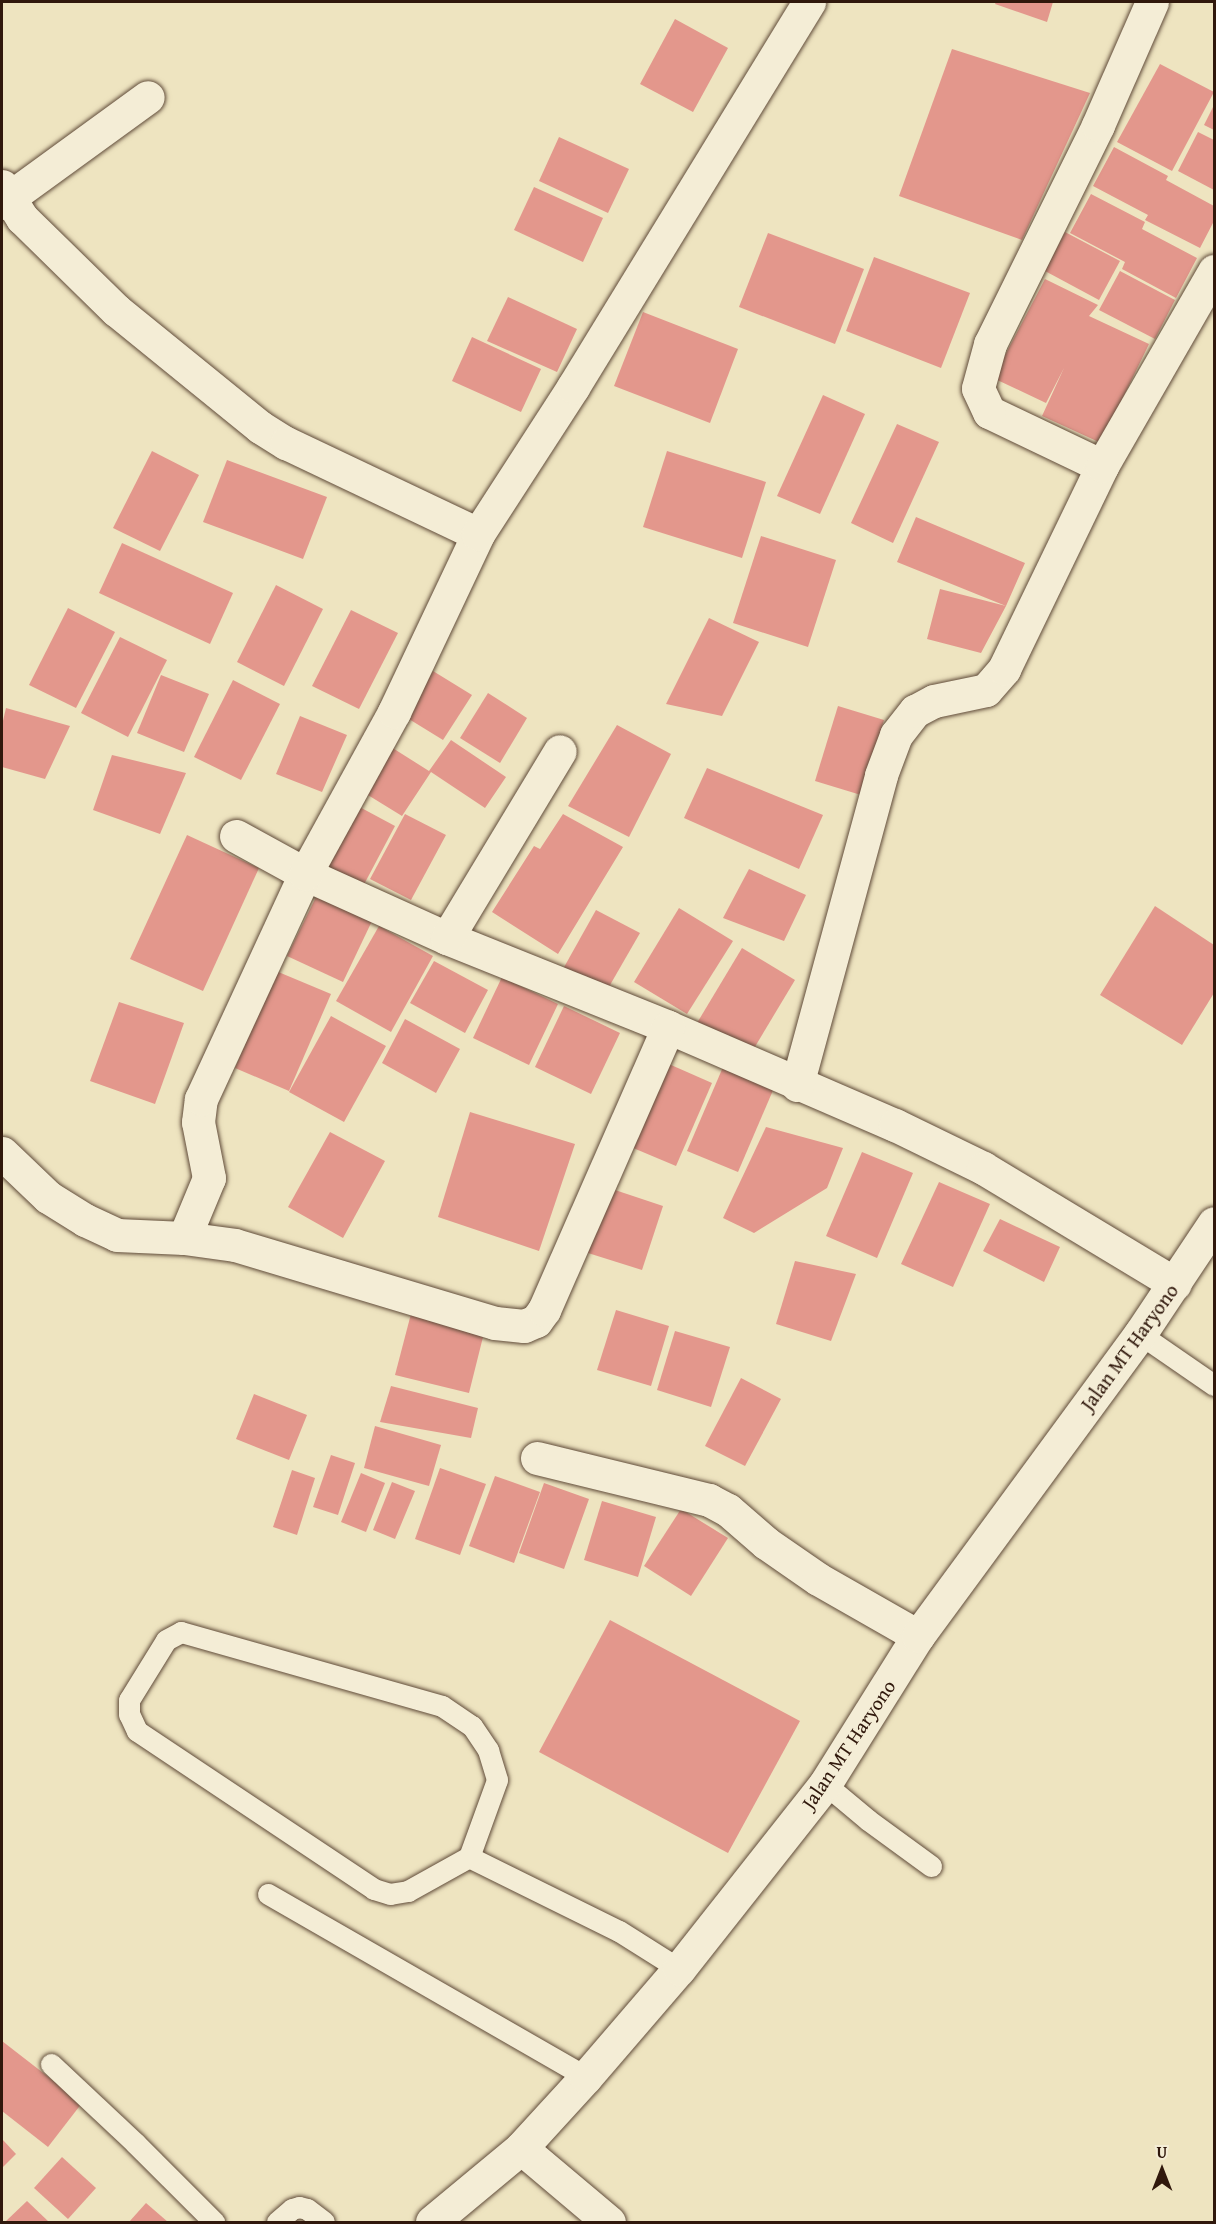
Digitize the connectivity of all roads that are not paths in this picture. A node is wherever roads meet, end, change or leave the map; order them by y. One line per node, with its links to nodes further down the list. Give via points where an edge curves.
1 (809, 2): 7 (street, via 573,387)
2 (1152, 2): 6 (street, via 1098,125 990,344 978,388 989,412)
3 (148, 98): 4 (street)
4 (4, 195): 7 (street, via 22,218 116,310 260,427)
5 (1215, 271): 6 (street)
6 (1102, 466): 13 (street, via 1004,669 987,690 934,701 915,711 896,735 881,775)
7 (478, 534): 10 (street, via 394,712)
8 (560, 751): 11 (street)
9 (237, 836): 10 (street)
10 (305, 874): 11 (street); 16 (street, via 201,1099 198,1122 209,1178)
11 (447, 938): 12 (street)
12 (668, 1028): 13 (street); 16 (street, via 536,1321 524,1326 495,1323 235,1245)
13 (797, 1084): 17 (street, via 983,1168)
14 (2, 1153): 16 (street, via 48,1197 102,1228 130,1237)
15 (1215, 1223): 17 (street, Jalan MT Haryono)
16 (184, 1238)
17 (1175, 1284): 18 (street, Jalan MT Haryono)
18 (1140, 1334): 19 (lane); 21 (street, Jalan MT Haryono)
19 (1215, 1385)
20 (537, 1458): 21 (street, via 709,1500 728,1510 766,1543 818,1579)
21 (918, 1636): 22 (street, Jalan MT Haryono)
22 (825, 1784): 24 (lane); 26 (street, Jalan MT Haryono)
23 (468, 1857): 23 (lane, via 497,1780 488,1750 472,1726 442,1706 181,1632 166,1640 129,1700 129,1714 137,1731 374,1889 390,1894 408,1891); 26 (lane, via 619,1931)
24 (931, 1866)
25 (268, 1894): 28 (lane)
26 (679, 1969): 28 (street, Jalan MT Haryono)
27 (51, 2064): 30 (lane)
28 (586, 2077): 29 (street, Jalan MT Haryono)
29 (521, 2148): 33 (street, Jalan MT Haryono); 34 (street)
30 (214, 2223)
31 (277, 2223): 32 (lane, via 298,2207 307,2209)
32 (324, 2223)
33 (432, 2223)
34 (609, 2223)

